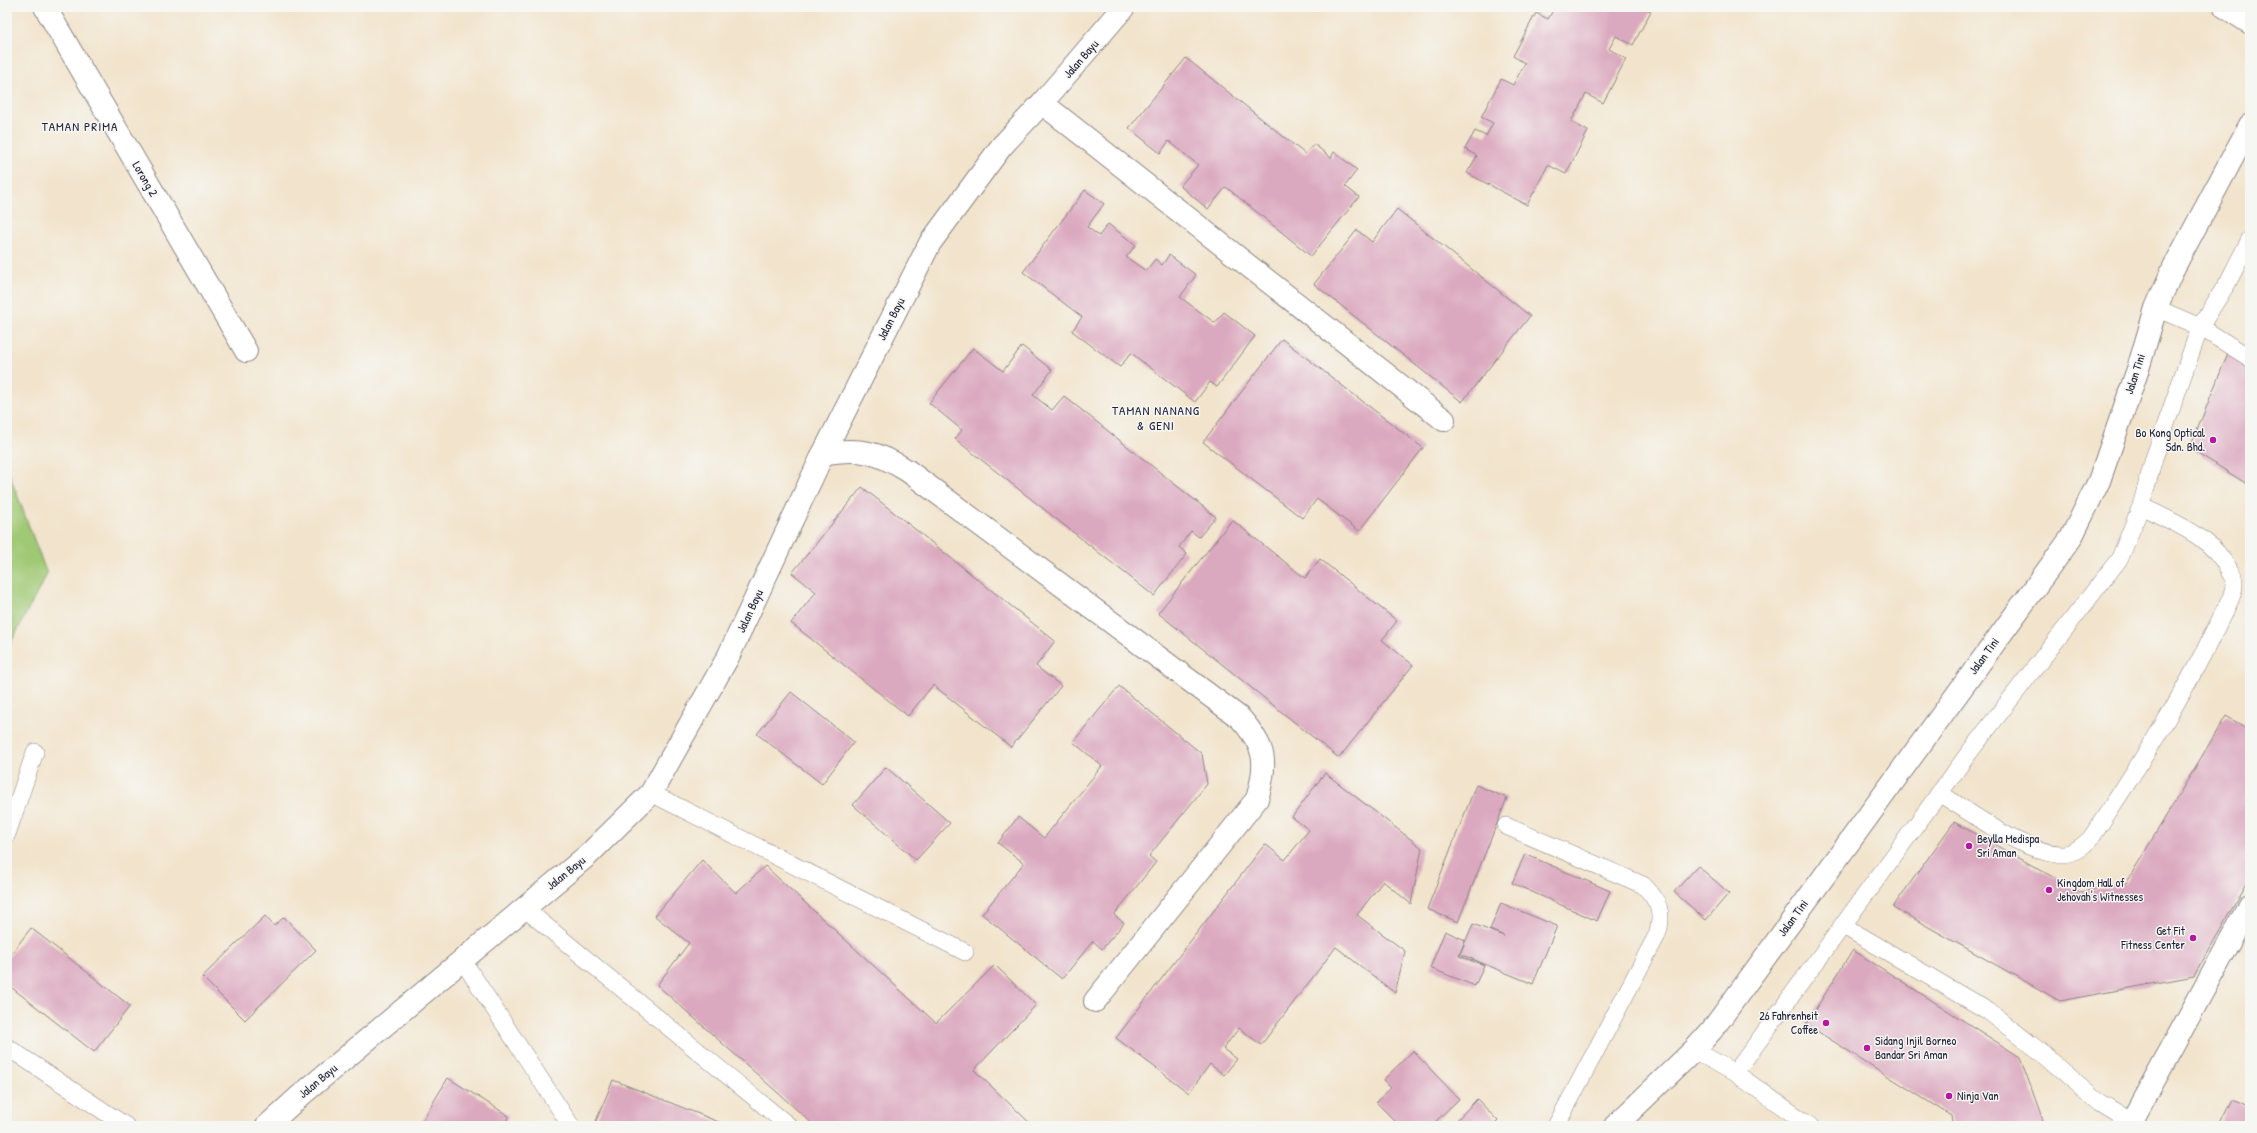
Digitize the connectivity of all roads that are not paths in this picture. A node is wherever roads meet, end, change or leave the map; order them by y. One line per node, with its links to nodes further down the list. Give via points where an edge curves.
1 (45, 7): 10 (street, Lorong 2)
2 (1124, 7): 5 (street, Jalan Bayu)
3 (2225, 7): 4 (street)
4 (2250, 23)
5 (1042, 103): 12 (street); 13 (street, Jalan Bayu, via 1001,147 930,243)
6 (2250, 125): 8 (street, Jalan Tini, via 2174,267)
7 (2250, 239): 9 (lane, via 2228,282)
8 (2156, 308): 9 (lane); 27 (street, Jalan Tini, via 2099,481 2071,538 1712,1030)
9 (2200, 327): 11 (lane); 14 (lane, via 2157,451)
10 (246, 351)
11 (2250, 358)
12 (1444, 420)
13 (823, 454): 16 (street, Jalan Bayu, via 728,657); 25 (street, via 864,450 887,458 908,471 1240,718 1255,735 1263,755 1264,777 1257,799)
14 (2141, 506): 17 (lane, via 2120,558); 17 (lane, via 2184,528 2209,545 2225,561 2234,582 2231,597 2210,640 2160,729 2091,838 2081,848 2063,854 2039,850 2013,839)
15 (35, 752): 19 (lane)
16 (651, 793): 21 (street, Jalan Bayu, via 588,855); 23 (lane)
17 (1940, 793): 22 (lane)
18 (1506, 826): 34 (lane, via 1643,885 1658,902 1661,913 1658,935)
19 (7, 834)
20 (2250, 905): 29 (street)
21 (524, 908): 24 (street, Jalan Bayu); 33 (lane)
22 (1842, 925): 28 (lane); 29 (lane, via 1988,1010 2100,1103)
23 (965, 952)
24 (464, 961): 31 (street, Jalan Bayu); 32 (lane)
25 (1095, 1001)
26 (7, 1047): 30 (lane)
27 (1694, 1050): 28 (lane); 35 (street, Jalan Tini)
28 (1735, 1073): 36 (lane)
29 (2130, 1124)
30 (126, 1126)
31 (267, 1126)
32 (571, 1126)
33 (789, 1126)
34 (1556, 1126)
35 (1615, 1126)
36 (1810, 1126)

